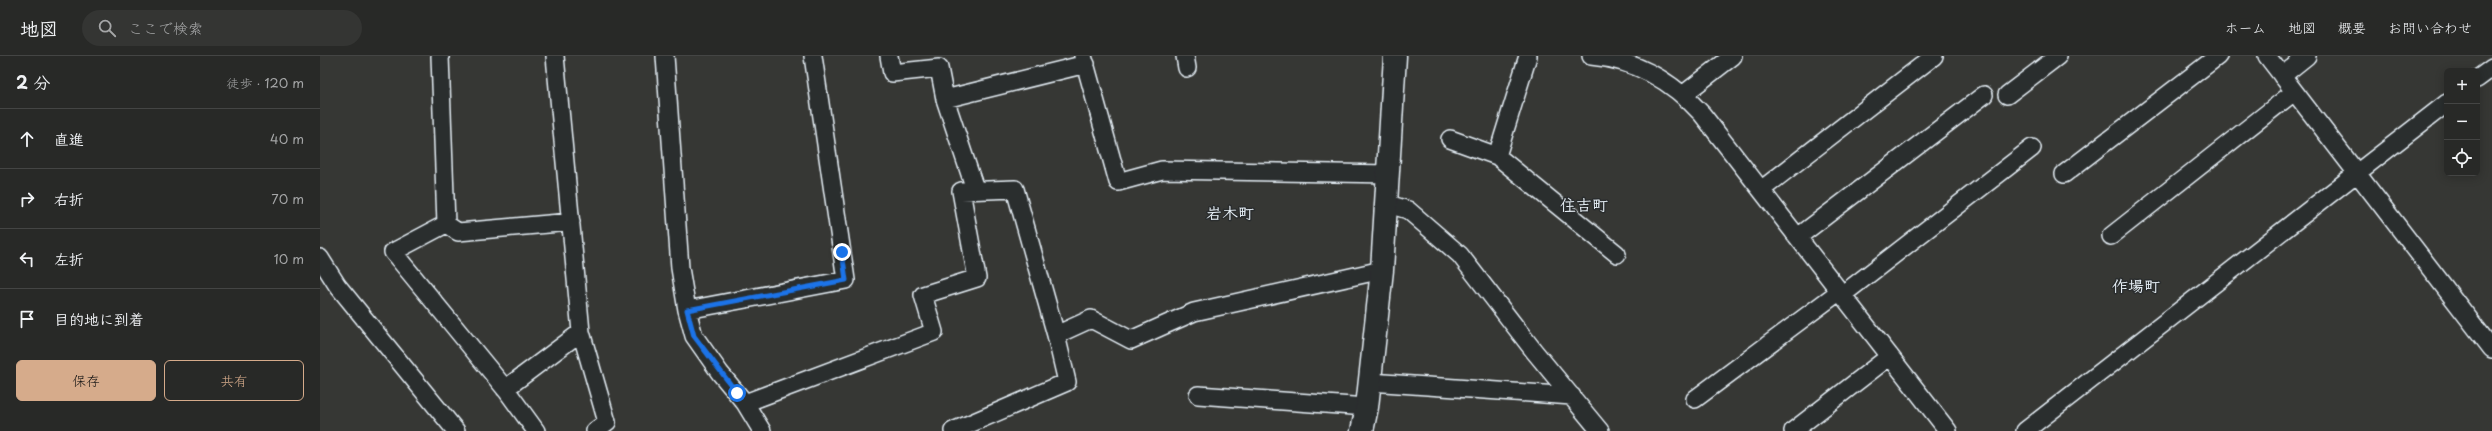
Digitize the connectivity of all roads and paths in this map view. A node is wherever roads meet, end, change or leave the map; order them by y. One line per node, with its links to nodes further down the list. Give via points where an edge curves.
1 (440, 56): 35 (street)
2 (555, 56): 34 (street)
3 (664, 56): 42 (street, via 680,268)
4 (813, 56): 42 (street, via 846,280)
5 (889, 56): 23 (street, via 892,73 939,68)
6 (1395, 56): 29 (street)
7 (1528, 56): 27 (street)
8 (1591, 56): 20 (street, via 1633,64 1660,76)
9 (1733, 56): 20 (street)
10 (1934, 56): 32 (street)
11 (2058, 56): 22 (street)
12 (2218, 56): 30 (street)
13 (2267, 56): 17 (street)
14 (2307, 56): 17 (street)
15 (1084, 60): 23 (street); 29 (street, via 1118,182 1162,170)
16 (2492, 68): 18 (street)
17 (2282, 76): 19 (street)
18 (2480, 77)
19 (2294, 92): 28 (street); 36 (street)
20 (1684, 94): 32 (street)
21 (1984, 95): 37 (street)
22 (2007, 95)
23 (945, 99): 31 (street)
24 (2446, 104): 28 (street)
25 (1450, 139): 27 (street)
26 (2032, 148): 41 (street)
27 (1497, 156): 38 (street)
28 (2357, 173): 45 (street); 63 (street)
29 (1389, 174): 33 (street)
30 (2064, 174)
31 (975, 190): 44 (street, via 1015,189); 52 (street, via 961,191 977,278 923,295 934,332)
32 (1761, 190): 37 (street)
33 (1388, 204): 40 (street); 50 (street, via 1408,210 1460,255)
34 (570, 222): 35 (street, via 458,232); 43 (street)
35 (446, 224): 48 (street, via 393,252)
36 (2111, 236)
37 (1798, 237): 41 (street)
38 (1617, 254)
39 (320, 258): 55 (street, via 337,285)
40 (1382, 270): 44 (street, via 1194,312 1131,340 1091,319); 47 (street)
41 (1841, 293): 46 (street); 51 (street)
42 (687, 310): 52 (street, via 694,336 720,373)
43 (581, 332): 48 (street); 57 (street, via 607,422)
44 (1056, 335): 59 (street, via 1067,382)
45 (2492, 349)
46 (1890, 356): 54 (street); 62 (street)
47 (1370, 382): 50 (street); 53 (street)
48 (505, 389): 56 (street)
49 (1198, 395): 53 (street)
50 (1572, 396): 61 (street)
51 (1695, 399)
52 (745, 402): 58 (street)
53 (1367, 407): 60 (street)
54 (1945, 430)
55 (456, 431)
56 (536, 431)
57 (594, 431)
58 (762, 431)
59 (953, 431)
60 (1362, 431)
61 (1600, 431)
62 (1793, 431)
63 (2025, 431)

